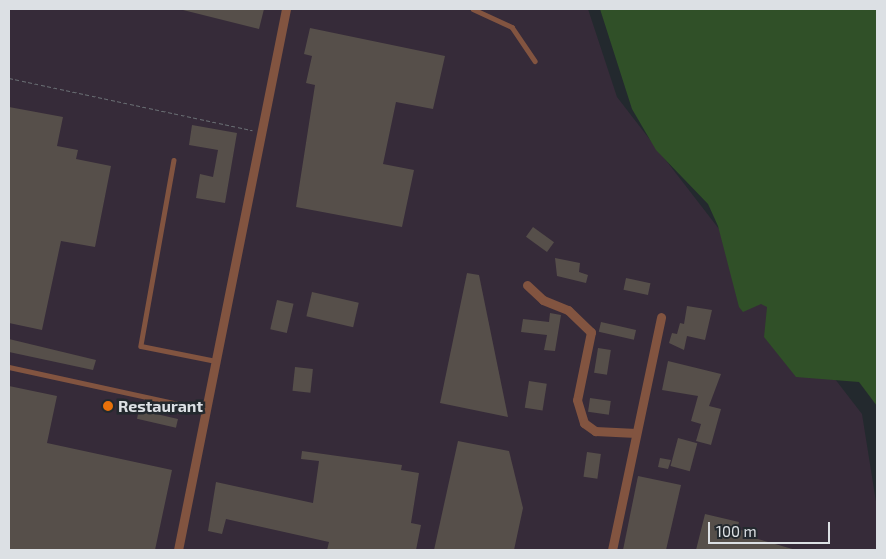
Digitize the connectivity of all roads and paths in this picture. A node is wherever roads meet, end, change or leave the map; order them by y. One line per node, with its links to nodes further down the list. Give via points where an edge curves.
1 (286, 9): 5 (street)
2 (474, 9): 3 (lane, via 512,27)
3 (535, 60)
4 (9, 78): 5 (path)
5 (263, 133): 9 (street)
6 (174, 160): 9 (lane, via 141,346)
7 (527, 285): 12 (street, via 543,300 576,315 591,332 577,400 584,423 595,430)
8 (661, 317): 12 (street)
9 (216, 361): 11 (street)
10 (9, 367): 11 (lane)
11 (206, 410): 13 (street)
12 (636, 433): 14 (street)
13 (178, 550)
14 (612, 550)

